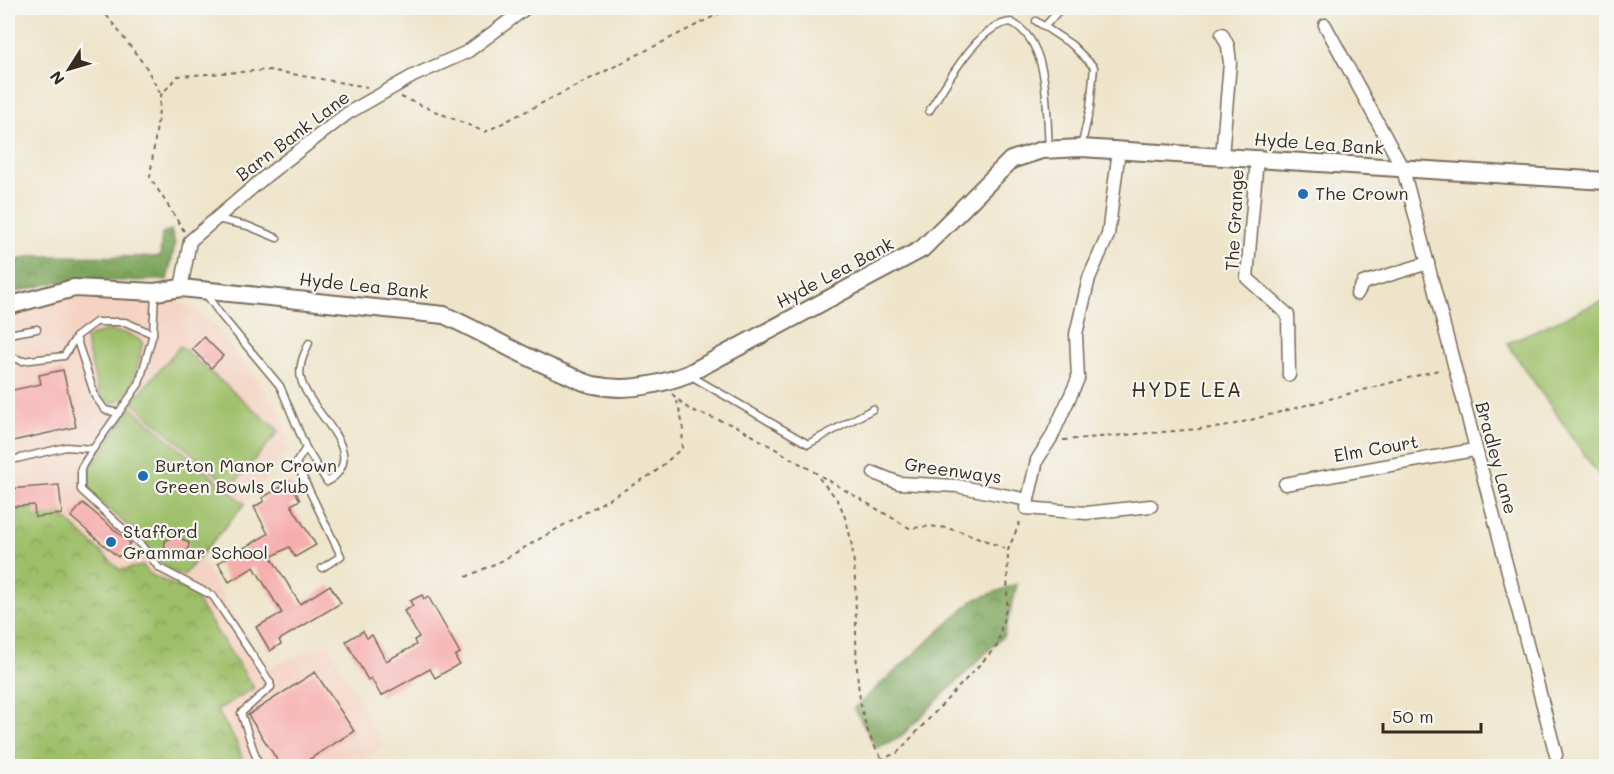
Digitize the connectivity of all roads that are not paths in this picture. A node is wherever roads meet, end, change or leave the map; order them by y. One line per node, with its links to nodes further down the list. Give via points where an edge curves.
1 (526, 8): 15 (street, Barn Bank Lane, via 467,51 348,113)
2 (1061, 8): 5 (lane)
3 (1036, 21): 5 (lane)
4 (1325, 25): 13 (street, Bradley Lane)
5 (1045, 26): 8 (lane, via 1094,67)
6 (1222, 34): 11 (street, via 1230,63)
7 (929, 111): 9 (lane, via 985,33 1011,22 1026,34 1043,65)
8 (1081, 148): 9 (street, Hyde Lea Bank); 10 (street, Hyde Lea Bank)
9 (1049, 150): 29 (street, Hyde Lea Bank, via 1011,160 922,249)
10 (1119, 150): 11 (street, Hyde Lea Bank); 39 (street, via 1108,235 1089,278 1076,334 1078,379 1037,460)
11 (1222, 156): 12 (street, Hyde Lea Bank)
12 (1257, 158): 13 (street, Hyde Lea Bank); 30 (street, The Grange, via 1247,278 1288,315)
13 (1403, 169): 14 (street, Hyde Lea Bank); 17 (street, Bradley Lane)
14 (1606, 181)
15 (216, 219): 16 (lane); 18 (street, Barn Bank Lane, via 190,241)
16 (277, 238)
17 (1428, 264): 21 (street, via 1364,283); 35 (street, Bradley Lane)
18 (181, 288): 19 (street, Hyde Lea Bank); 20 (street, Hyde Lea Bank)
19 (204, 291): 29 (street, Hyde Lea Bank, via 444,315 518,354 593,385 664,383); 33 (lane, via 280,386)
20 (155, 292): 22 (street, Hyde Lea Bank, via 74,288); 25 (lane)
21 (1357, 294)
22 (8, 306)
23 (37, 329): 24 (lane)
24 (8, 334)
25 (153, 334): 26 (lane, via 125,322 96,321); 32 (lane, via 139,384)
26 (76, 337): 28 (lane, via 64,356 22,361); 32 (lane, via 95,396 105,410)
27 (309, 343): 33 (lane, via 302,357 301,377 306,393 341,443 345,458 338,475 327,482)
28 (8, 355)
29 (688, 374): 31 (lane, via 808,444)
30 (1289, 375)
31 (873, 409)
32 (119, 413): 34 (lane)
33 (306, 448): 41 (lane, via 296,463 341,556)
34 (93, 449): 36 (lane, via 66,447); 43 (lane, via 81,468 81,490 142,546 159,568 213,596 270,682 271,687 241,713)
35 (1474, 450): 38 (street, Elm Court); 42 (street, Bradley Lane)
36 (8, 461)
37 (874, 473): 39 (street, Greenways, via 899,483 957,486)
38 (1285, 484)
39 (1027, 504): 40 (street, Greenways, via 1086,513)
40 (1150, 506)
41 (322, 568)
42 (1556, 755)
43 (259, 766)

